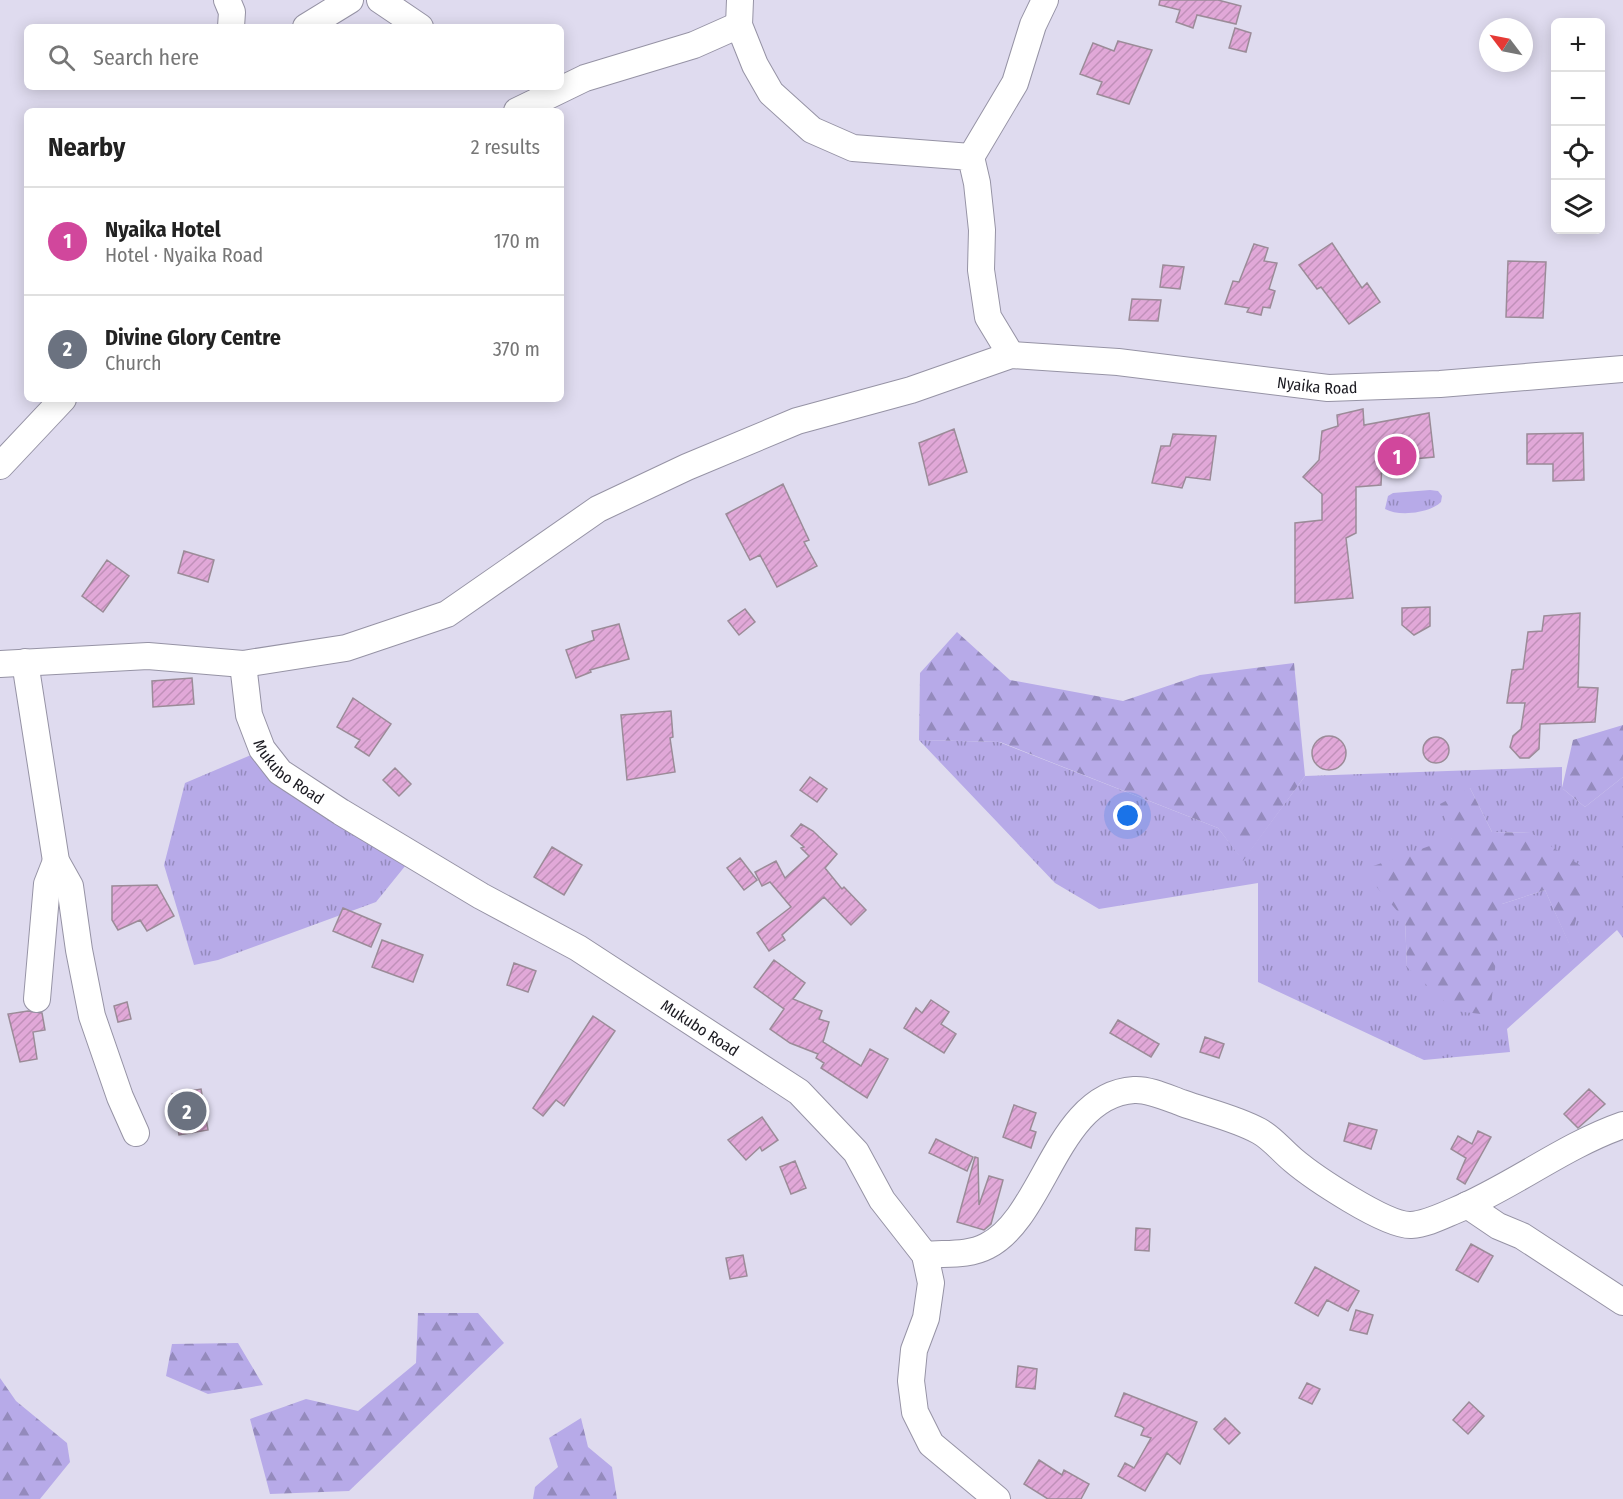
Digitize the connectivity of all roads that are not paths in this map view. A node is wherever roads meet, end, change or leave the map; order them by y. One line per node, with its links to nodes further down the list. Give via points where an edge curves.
1 (227, 0): 6 (street)
2 (350, 0): 7 (street)
3 (380, 0): 8 (street)
4 (740, 0): 9 (street)
5 (1045, 0): 13 (street, via 1032,25 1015,83)
6 (231, 24)
7 (311, 24)
8 (416, 24)
9 (739, 25): 10 (street, via 694,45); 13 (street, via 771,93 812,130 853,148)
10 (564, 84)
11 (550, 90): 12 (street)
12 (522, 108)
13 (971, 157): 14 (street, via 982,230 981,270 988,317)
14 (1011, 355): 15 (street, Nyaika Road, via 1118,362 1328,388 1440,384); 19 (street, via 911,390 797,421 687,467 598,509 447,614 346,648)
15 (1623, 369)
16 (60, 402): 17 (street)
17 (0, 466)
18 (12, 663): 19 (street, via 148,656); 20 (street)
19 (243, 664): 25 (street, Mukubo Road, via 249,715 262,749 280,772 481,896 578,948 799,1092 856,1152 882,1200)
20 (56, 861): 21 (street, via 47,884); 23 (street, via 70,886 92,1016)
21 (37, 999)
22 (1623, 1125): 24 (street, via 1558,1154)
23 (136, 1133)
24 (1467, 1206): 25 (street, via 1409,1225 1382,1216 1310,1173 1259,1131 1135,1089 1102,1099 1088,1110 1003,1235 972,1252); 26 (street, via 1522,1236)
25 (925, 1255): 27 (street, Mukubo Road, via 931,1283 926,1318 914,1350 911,1381 915,1412 931,1444)
26 (1623, 1302)
27 (997, 1499)

